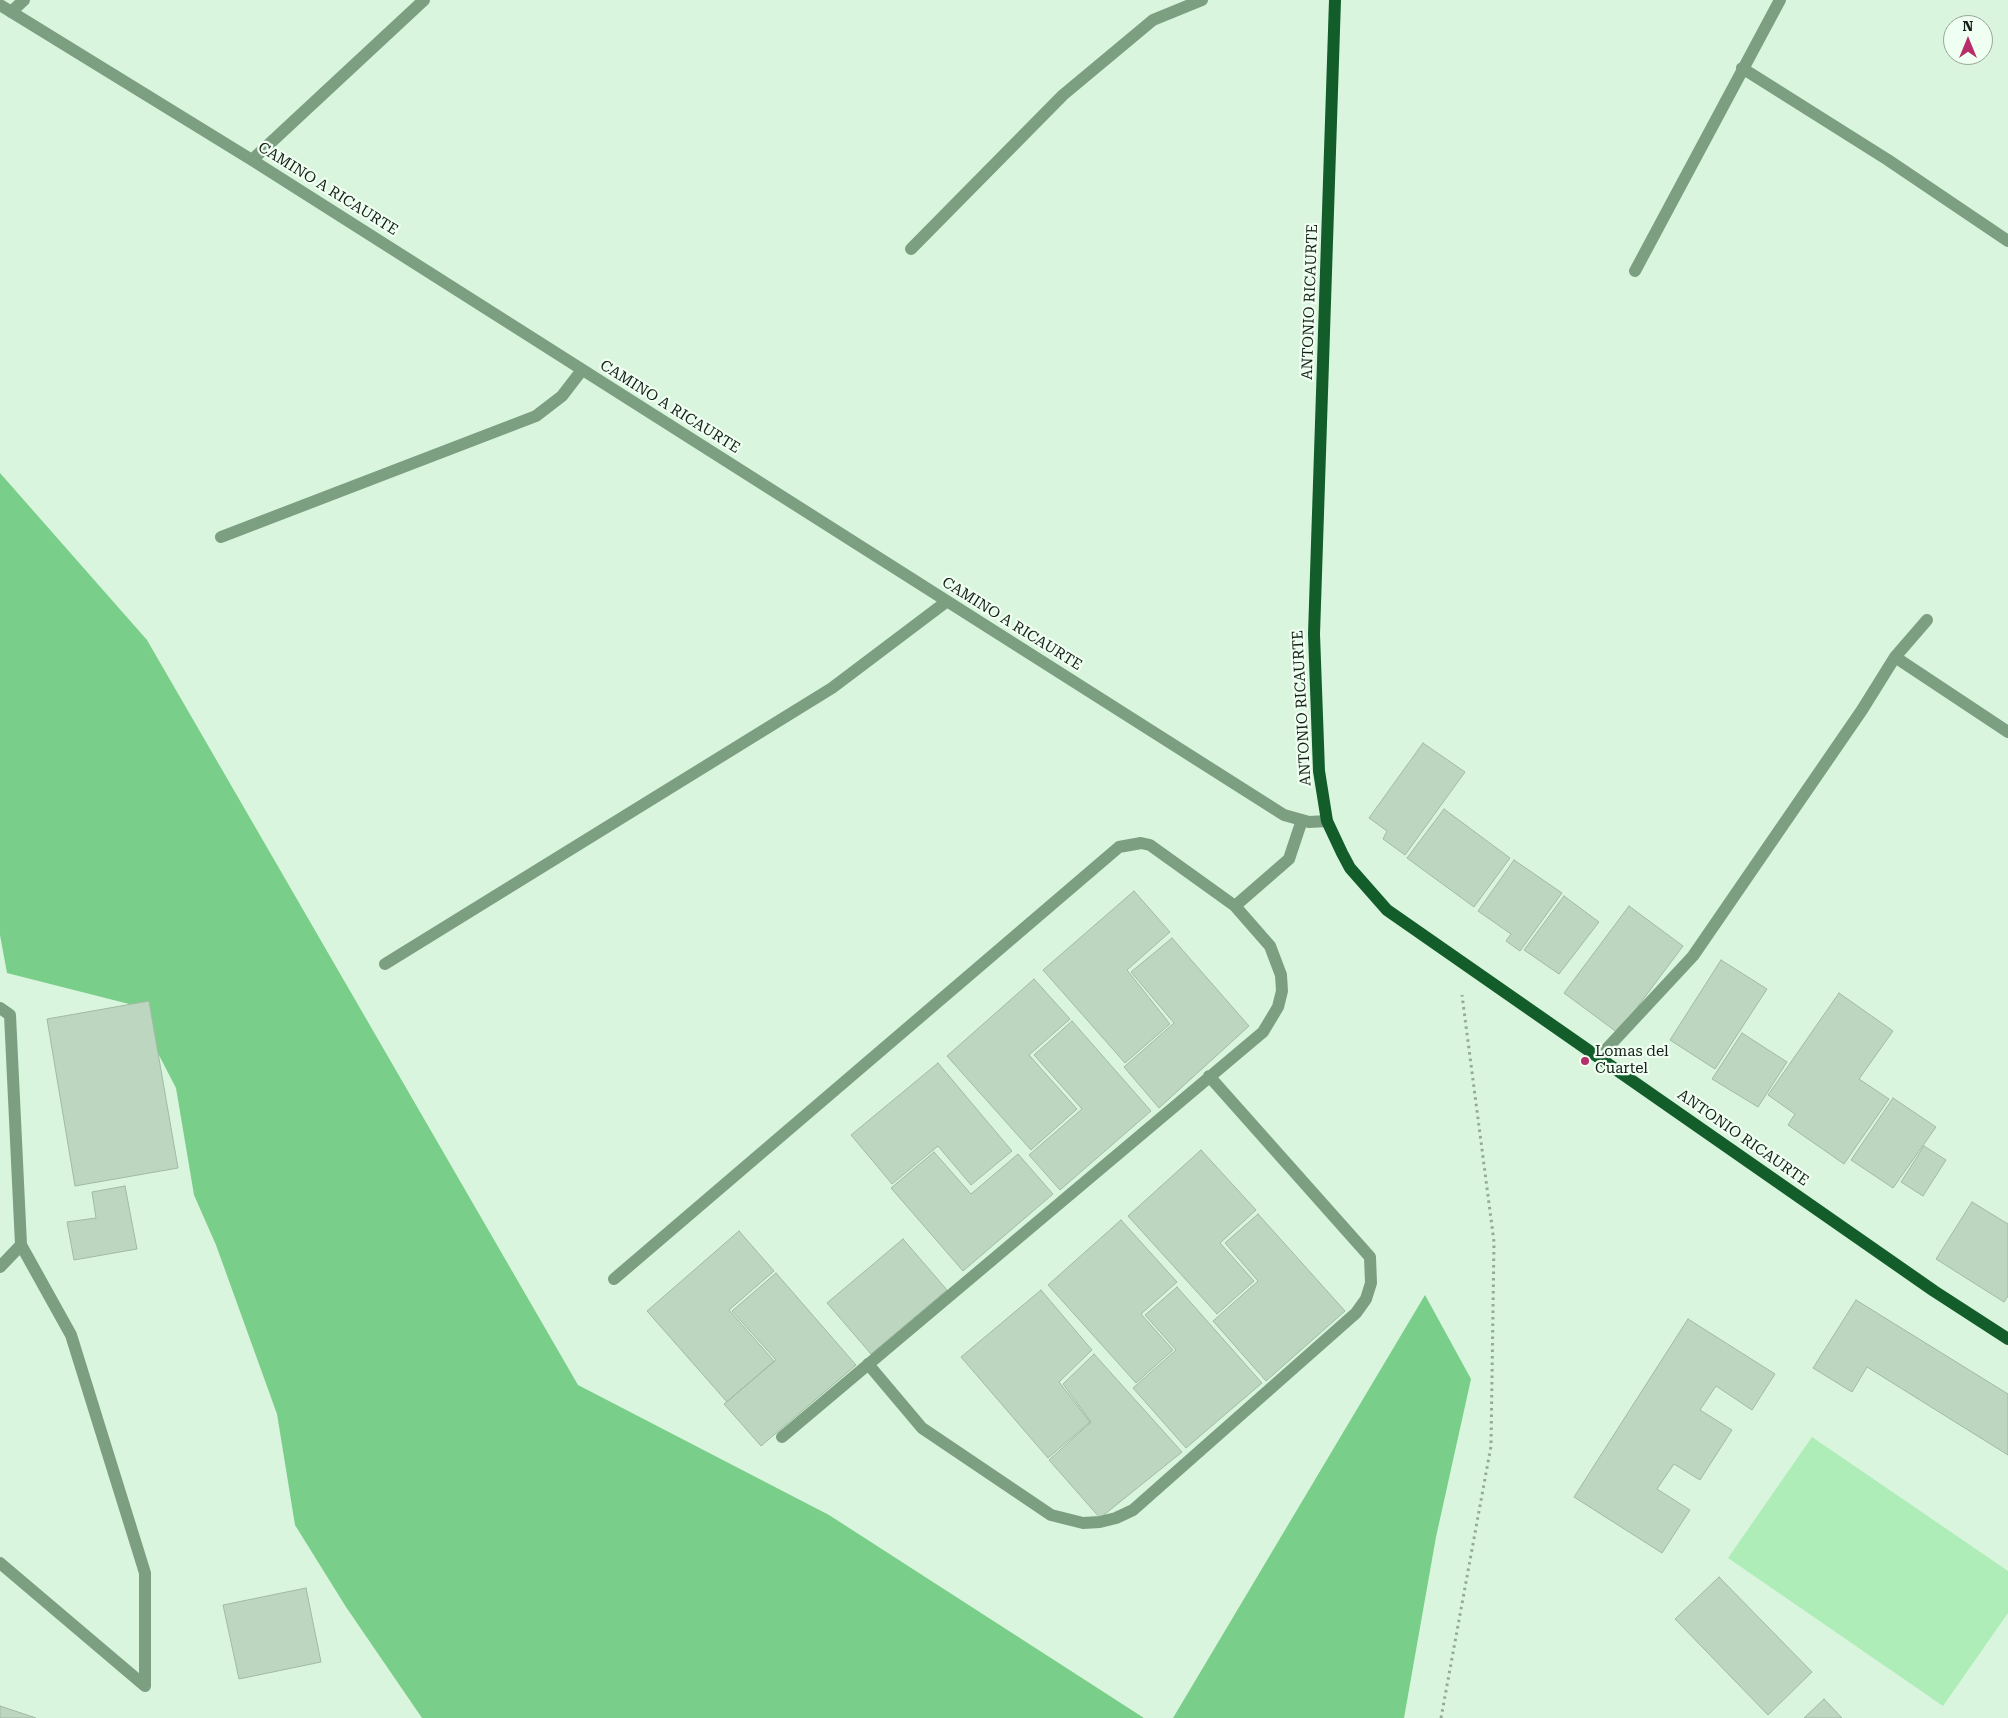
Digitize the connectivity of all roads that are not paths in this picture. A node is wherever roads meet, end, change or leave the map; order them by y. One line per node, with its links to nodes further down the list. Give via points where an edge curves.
1 (24, 0): 7 (street)
2 (424, 0): 9 (street)
3 (1202, 0): 11 (street, via 1153,20 1063,95)
4 (1335, 0): 20 (main road, ANTONIO RICAURTE, via 1314,634 1319,771)
5 (1780, 0): 8 (street)
6 (0, 5): 7 (street, CAMINO A RICAURTE)
7 (11, 12): 9 (street, CAMINO A RICAURTE)
8 (1742, 68): 10 (street); 12 (street)
9 (252, 160): 13 (street, CAMINO A RICAURTE)
10 (2008, 241)
11 (911, 249)
12 (1635, 271)
13 (582, 370): 14 (street, via 562,396 536,416); 15 (street, CAMINO A RICAURTE)
14 (221, 537)
15 (946, 602): 19 (street, CAMINO A RICAURTE, via 1284,815); 22 (street, via 832,688)
16 (1927, 620): 17 (street)
17 (1895, 657): 18 (street); 24 (street, via 1693,956)
18 (2008, 732)
19 (1302, 820): 20 (street, CAMINO A RICAURTE); 21 (street, via 1289,859)
20 (1328, 821): 24 (main road, ANTONIO RICAURTE, via 1350,868 1387,910)
21 (1235, 906): 25 (street, via 1270,946 1281,975 1282,991 1278,1006 1263,1032); 28 (street, via 1150,846 1141,843 1119,847)
22 (385, 964)
23 (0, 1008): 26 (street, via 10,1015)
24 (1599, 1057): 29 (main road, ANTONIO RICAURTE, via 1926,1286)
25 (1209, 1076): 30 (street); 30 (street, via 1370,1256 1371,1283 1366,1299 1356,1313 1133,1510 1116,1518 1083,1523 1051,1514 922,1428)
26 (21, 1244): 27 (street); 32 (street, via 71,1335 145,1573 145,1686)
27 (0, 1267)
28 (614, 1279)
29 (2008, 1339)
30 (868, 1364): 31 (street)
31 (782, 1437)
32 (0, 1563)

